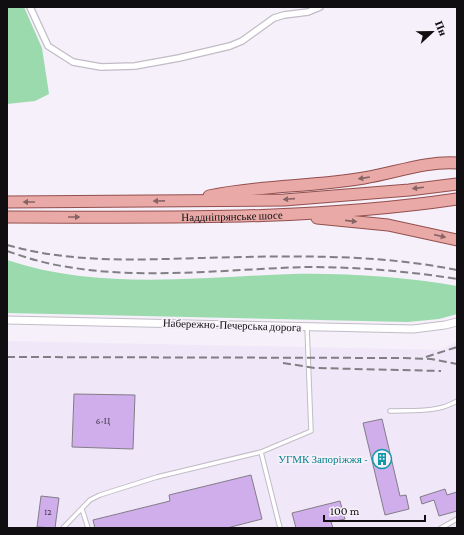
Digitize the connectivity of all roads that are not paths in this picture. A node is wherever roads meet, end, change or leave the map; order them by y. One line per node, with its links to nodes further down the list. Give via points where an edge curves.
1 (30, 7): 2 (street, via 48,46 73,62 101,67 135,66 230,46 242,41 274,18 284,14 308,12)
2 (320, 7)
3 (457, 163): 6 (main road, one-way to 6, via 423,165 321,184 226,192)
4 (457, 184): 6 (main road, Наддніпрянське шосе, one-way to 6, via 284,200)
5 (457, 199): 8 (main road, Наддніпрянське шосе)
6 (185, 201): 7 (main road, Наддніпрянське шосе, one-way to 7)
7 (7, 202)
8 (285, 216): 9 (main road, Наддніпрянське шосе, one-way to 8); 10 (main road, one-way to 10, via 388,225)
9 (7, 217)
10 (457, 240)
11 (7, 320): 13 (street, Набережно-Печерська дорога)
12 (457, 322): 13 (street, Набережно-Печерська дорога, via 414,329)
13 (307, 327): 16 (lane, via 311,431)
14 (457, 401): 15 (lane, via 436,409)
15 (390, 411)
16 (262, 452): 17 (lane, via 100,494); 21 (lane)
17 (82, 509): 19 (lane); 20 (lane)
18 (457, 519): 22 (lane)
19 (63, 528)
20 (88, 528)
21 (280, 528)
22 (441, 528)

